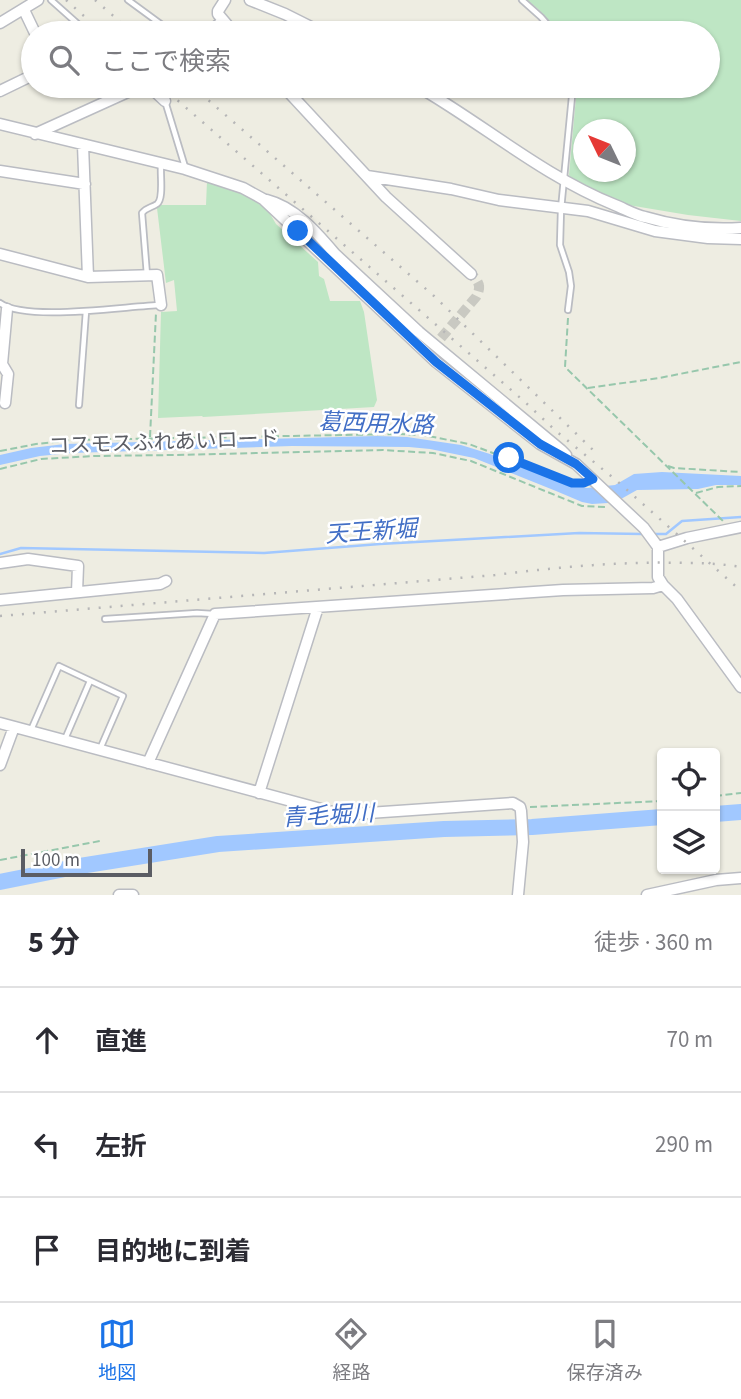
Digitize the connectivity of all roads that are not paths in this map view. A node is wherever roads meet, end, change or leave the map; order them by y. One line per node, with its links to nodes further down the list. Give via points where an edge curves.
1 (38, 0): 7 (street)
2 (51, 0): 10 (lane)
3 (128, 0): 11 (lane)
4 (225, 0): 8 (street, via 218,11)
5 (250, 0): 13 (street)
6 (522, 0): 14 (lane)
7 (24, 10): 9 (street); 15 (street)
8 (221, 19): 12 (lane)
9 (29, 21)
10 (75, 21)
11 (157, 21)
12 (219, 21)
13 (299, 21)
14 (544, 21)
15 (0, 23)
16 (21, 81): 17 (street)
17 (0, 91)
18 (114, 98): 24 (street)
19 (294, 98): 29 (street)
20 (436, 98): 31 (street)
21 (572, 98): 31 (lane)
22 (164, 100): 27 (lane)
23 (0, 124): 24 (street)
24 (35, 134): 25 (street)
25 (83, 145): 26 (street); 32 (street)
26 (161, 164): 27 (street); 42 (lane, via 161,199 142,213)
27 (185, 169): 34 (street, via 243,188)
28 (0, 171): 32 (street)
29 (367, 176): 30 (street); 33 (street)
30 (394, 180): 33 (street); 35 (street)
31 (565, 181): 35 (lane); 36 (street, via 643,217)
32 (85, 184): 43 (street)
33 (386, 197): 41 (street)
34 (263, 200): 38 (street); 40 (street, via 295,214)
35 (561, 209): 37 (street, via 588,211 655,231); 46 (lane, via 560,245 572,286)
36 (741, 228)
37 (741, 239)
38 (312, 244): 40 (street); 50 (street, via 436,362 540,444)
39 (0, 254): 43 (street)
40 (335, 254): 50 (street)
41 (471, 274)
42 (147, 276): 43 (street); 44 (street, via 156,275)
43 (88, 277)
44 (159, 305): 47 (lane)
45 (4, 306): 47 (lane); 48 (street)
46 (568, 310)
47 (86, 311): 49 (lane)
48 (5, 403)
49 (79, 405)
50 (569, 459): 52 (street)
51 (741, 527): 52 (street)
52 (656, 543): 55 (street, via 658,577)
53 (0, 563): 56 (street, via 28,559 78,566)
54 (166, 581): 56 (street)
55 (663, 585): 58 (street); 62 (street)
56 (77, 592): 57 (street)
57 (0, 600)
58 (318, 607): 59 (street); 70 (street)
59 (215, 614): 60 (lane); 68 (street)
60 (105, 619)
61 (90, 681): 65 (lane, via 58,666); 66 (lane); 67 (lane, via 123,696)
62 (741, 687)
63 (0, 723): 64 (street)
64 (14, 727): 65 (street); 69 (street)
65 (30, 730): 66 (street)
66 (65, 740): 67 (street)
67 (100, 750): 68 (street)
68 (148, 763): 70 (street)
69 (0, 765)
70 (259, 793): 74 (street, via 344,814 513,803 520,809 523,842)
71 (741, 878): 75 (street)
72 (118, 895): 73 (street)
73 (134, 895)
74 (518, 895)
75 (647, 895)

